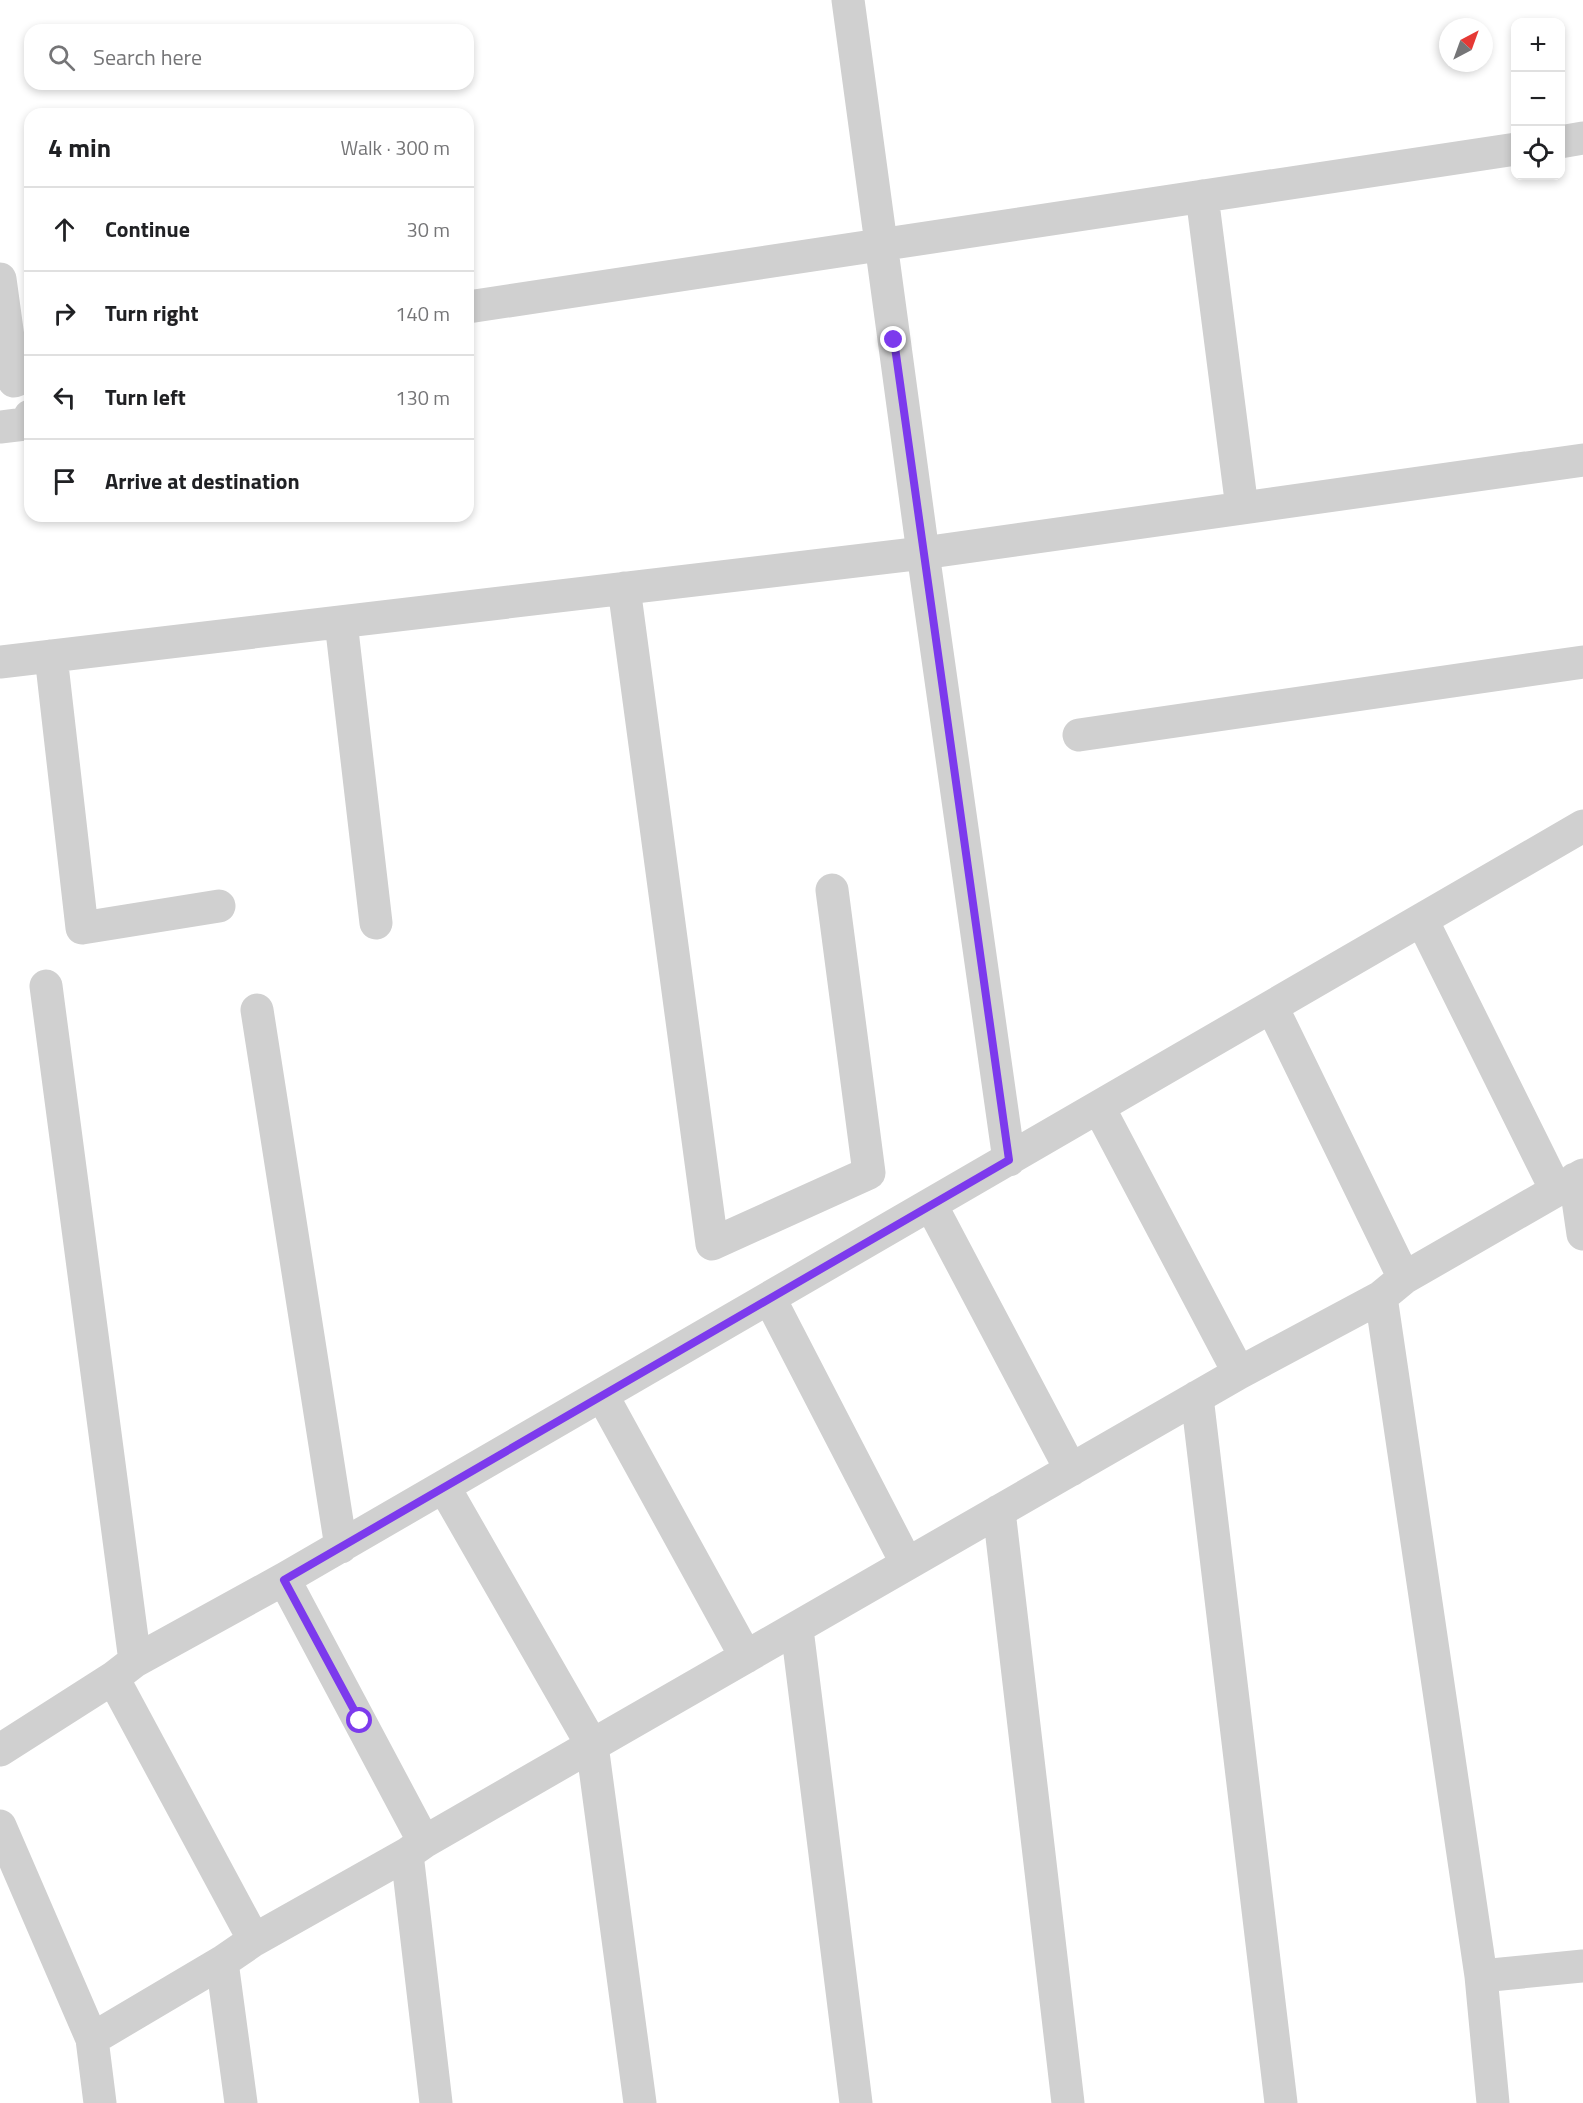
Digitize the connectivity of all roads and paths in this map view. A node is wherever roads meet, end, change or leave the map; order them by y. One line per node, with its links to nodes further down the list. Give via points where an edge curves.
1 (848, 0): 6 (street)
2 (1583, 138): 3 (street)
3 (1565, 141)
4 (1511, 150): 5 (street)
5 (1202, 196): 6 (street); 13 (street)
6 (882, 245): 8 (street); 14 (street)
7 (0, 279): 9 (street, via 14,381)
8 (474, 306)
9 (24, 377)
10 (24, 424): 11 (street)
11 (0, 428)
12 (1583, 460): 13 (street)
13 (1242, 508): 14 (street)
14 (923, 553): 15 (street); 30 (street)
15 (624, 588): 16 (street); 22 (street, via 712,1244 869,1173)
16 (341, 622): 17 (street); 25 (street)
17 (51, 656): 18 (street); 23 (street, via 82,928)
18 (0, 662)
19 (1583, 662): 20 (street)
20 (1078, 735)
21 (1583, 826): 24 (street)
22 (832, 890)
23 (219, 906)
24 (1422, 920): 27 (street); 31 (street)
25 (376, 923)
26 (46, 987): 47 (street)
27 (1272, 1007): 29 (street); 34 (street)
28 (257, 1010): 42 (street)
29 (1099, 1108): 30 (street); 36 (street)
30 (1009, 1160): 32 (street)
31 (1571, 1181): 33 (street); 34 (street)
32 (931, 1205): 35 (street); 39 (street)
33 (1583, 1234)
34 (1393, 1288): 36 (street); 55 (street)
35 (770, 1299): 37 (street); 43 (street)
36 (1239, 1373): 38 (street)
37 (602, 1395): 40 (street); 46 (street)
38 (1197, 1397): 39 (street); 63 (street)
39 (1071, 1470): 41 (street)
40 (444, 1487): 42 (street); 48 (street)
41 (999, 1511): 43 (street); 62 (street)
42 (341, 1547): 44 (street)
43 (907, 1564): 45 (street)
44 (284, 1580): 47 (street); 51 (street)
45 (797, 1629): 46 (street); 61 (street)
46 (746, 1656): 48 (street)
47 (124, 1670): 49 (street); 52 (street)
48 (592, 1744): 51 (street); 60 (street)
49 (0, 1750)
50 (0, 1826): 56 (street)
51 (415, 1848): 52 (street); 59 (street)
52 (254, 1940): 53 (street)
53 (222, 1962): 56 (street); 58 (street)
54 (1583, 1966): 55 (street)
55 (1481, 1976): 64 (street)
56 (92, 2039): 57 (street)
57 (100, 2103)
58 (241, 2103)
59 (436, 2103)
60 (640, 2103)
61 (856, 2103)
62 (1068, 2103)
63 (1281, 2103)
64 (1493, 2103)

